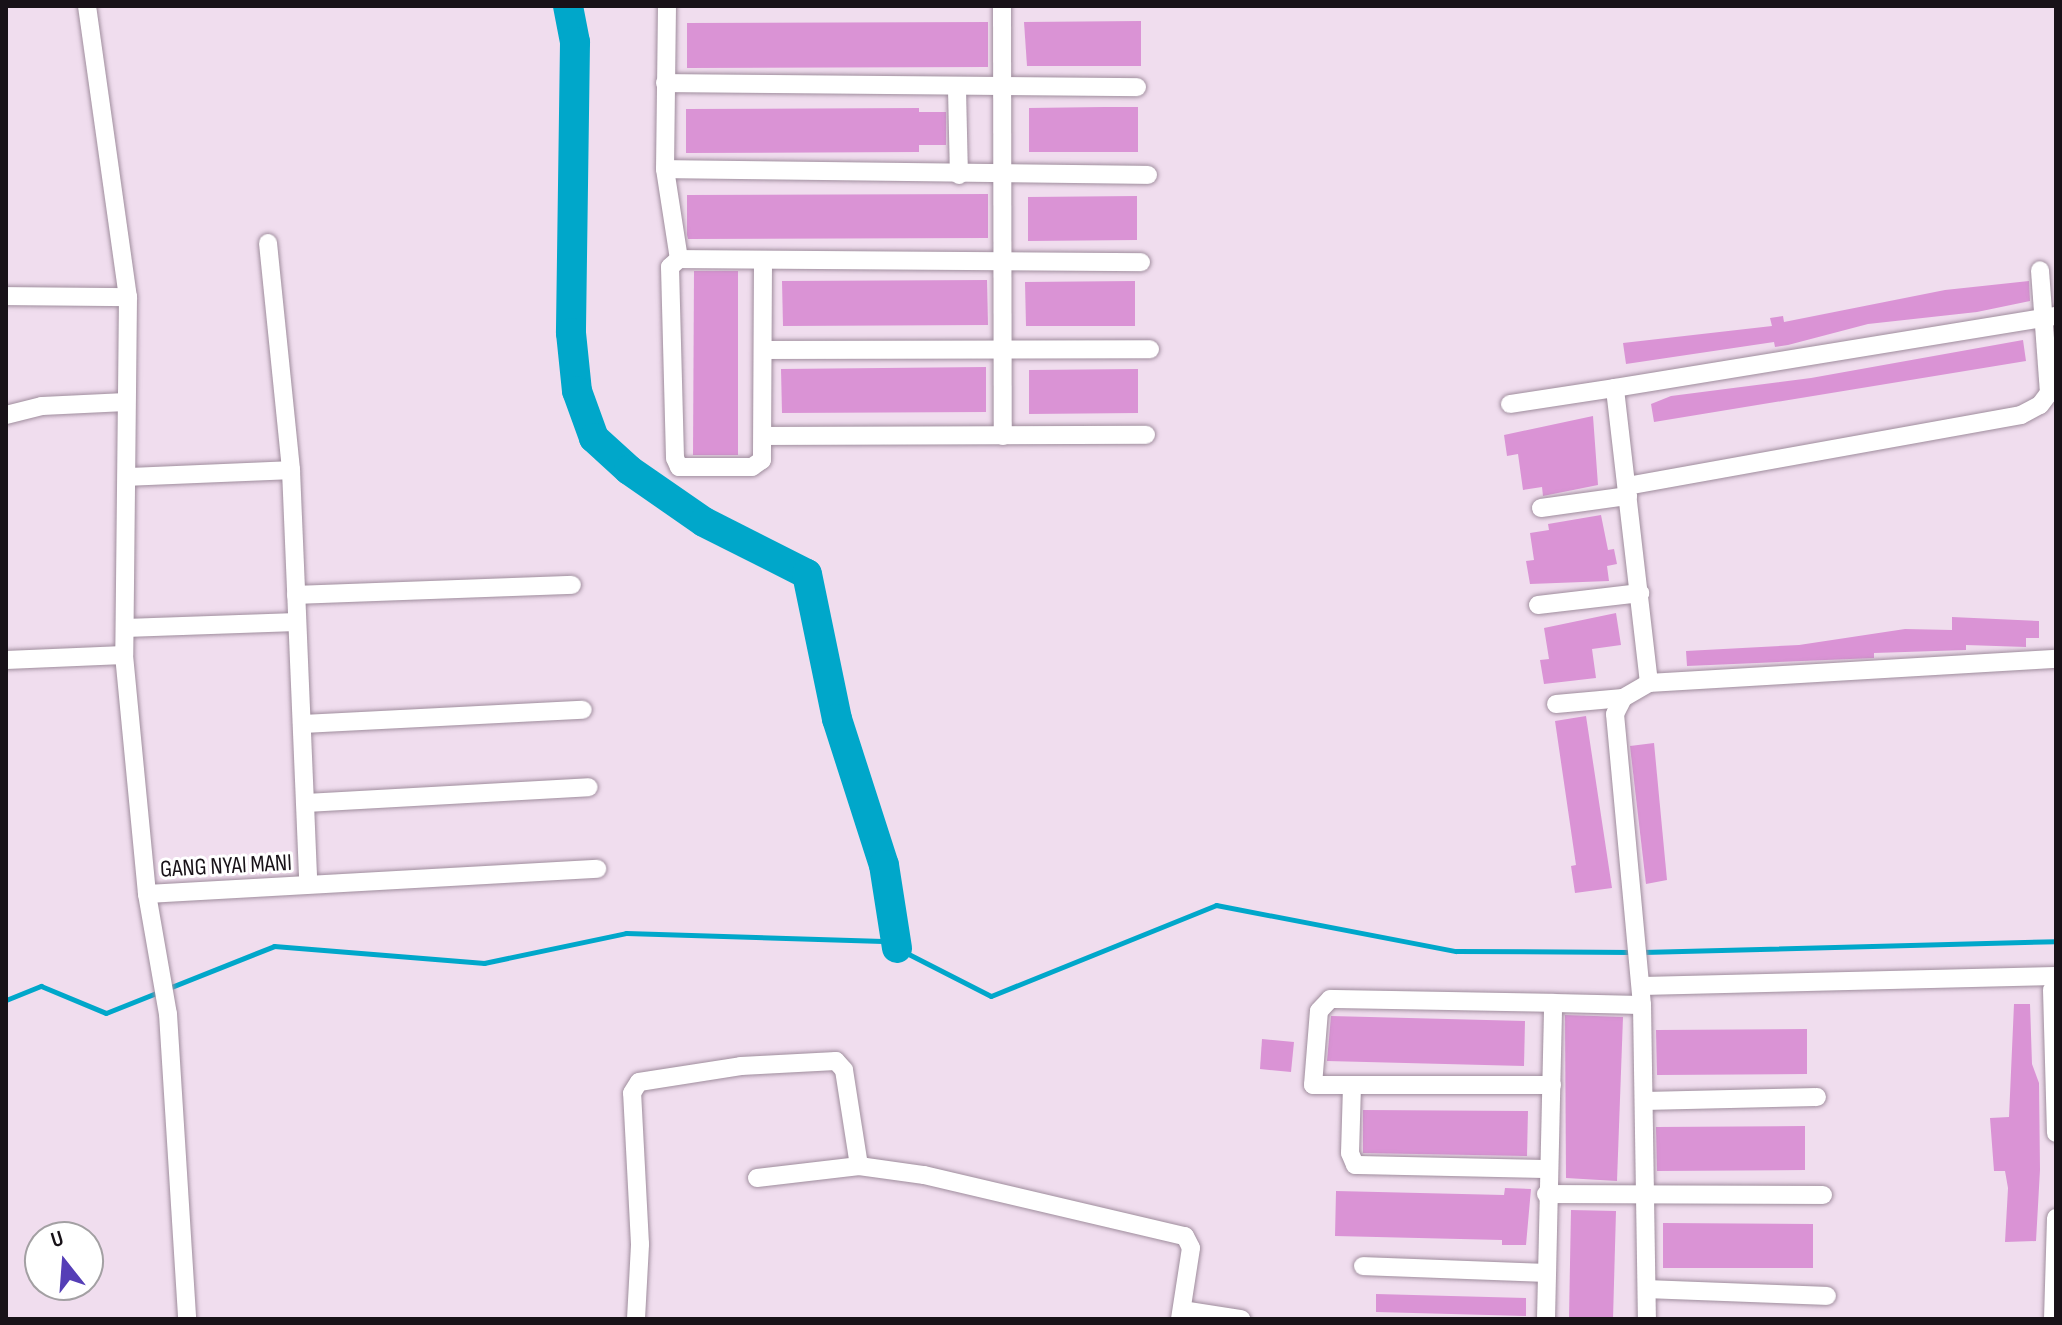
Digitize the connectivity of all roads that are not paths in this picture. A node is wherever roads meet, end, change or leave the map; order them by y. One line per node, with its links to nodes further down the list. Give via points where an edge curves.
1 (87, 6): 19 (street)
2 (667, 6): 4 (street)
3 (1002, 6): 7 (street)
4 (665, 83): 6 (street); 8 (street)
5 (1137, 87): 7 (street)
6 (957, 89): 7 (street); 9 (street)
7 (999, 90): 11 (street)
8 (665, 169): 9 (street); 14 (street)
9 (959, 175): 11 (street)
10 (1148, 175): 11 (street)
11 (1001, 176): 13 (street)
12 (268, 243): 32 (street)
13 (1001, 258): 15 (street); 16 (street); 21 (street)
14 (679, 259): 15 (street); 30 (street, via 670,267 676,463 752,467 762,460)
15 (763, 262): 23 (street)
16 (1141, 262)
17 (2040, 270): 20 (street)
18 (6, 296): 19 (street)
19 (128, 297): 26 (street)
20 (2049, 318): 24 (street); 25 (street)
21 (1001, 349): 22 (street); 23 (street); 31 (street)
22 (1150, 349)
23 (763, 350): 30 (street)
24 (1615, 388): 27 (street); 34 (street)
25 (2053, 392): 34 (street, via 2021,415)
26 (126, 402): 28 (street, via 42,406); 33 (street)
27 (1510, 404)
28 (6, 415)
29 (1146, 435): 31 (street)
30 (765, 436): 31 (street)
31 (1003, 436)
32 (291, 470): 33 (street); 38 (street)
33 (127, 477): 41 (street)
34 (1627, 491): 35 (street); 37 (street)
35 (1541, 508)
36 (572, 585): 38 (street)
37 (1640, 593): 39 (street); 45 (street)
38 (296, 595): 40 (street)
39 (1538, 605)
40 (297, 622): 41 (street); 49 (street)
41 (125, 628): 42 (street)
42 (124, 655): 44 (street); 54 (street)
43 (2056, 659): 45 (street)
44 (6, 660)
45 (1649, 683): 46 (street)
46 (1623, 698): 47 (street); 57 (street, via 1615,714 1614,741)
47 (1556, 704)
48 (583, 710): 49 (street)
49 (302, 724): 51 (street)
50 (589, 787): 51 (street)
51 (306, 803): 53 (street)
52 (597, 869): 53 (street, GANG NYAI MANI)
53 (308, 884): 54 (street, GANG NYAI MANI)
54 (147, 894): 79 (street, via 168,1014)
55 (2055, 985): 56 (street); 57 (street); 59 (street)
56 (1983, 986)
57 (1641, 987): 58 (street); 63 (street)
58 (1553, 1003): 60 (street); 61 (street, via 1330,999 1319,1011 1313,1085)
59 (2056, 1076): 64 (street)
60 (1552, 1085): 61 (street); 67 (street)
61 (1352, 1086): 67 (street, via 1350,1153 1355,1165)
62 (1817, 1097): 63 (street)
63 (1644, 1101): 71 (street)
64 (2056, 1102): 65 (street)
65 (2056, 1133)
66 (859, 1166): 68 (street); 78 (street, via 924,1175 1185,1236 1191,1248); 80 (street, via 844,1070 836,1061 741,1066 639,1082 632,1093 640,1244)
67 (1547, 1169): 69 (street)
68 (757, 1178)
69 (1546, 1194): 71 (street); 74 (street)
70 (1823, 1195): 71 (street)
71 (1648, 1197): 76 (street)
72 (2056, 1218): 75 (street)
73 (1363, 1266): 74 (street)
74 (1545, 1273): 82 (street)
75 (2055, 1283): 84 (street)
76 (1648, 1289): 77 (street); 83 (street)
77 (1827, 1296)
78 (1181, 1314): 81 (street)
79 (187, 1319)
80 (636, 1319)
81 (1241, 1319)
82 (1546, 1319)
83 (1647, 1319)
84 (2053, 1319)

